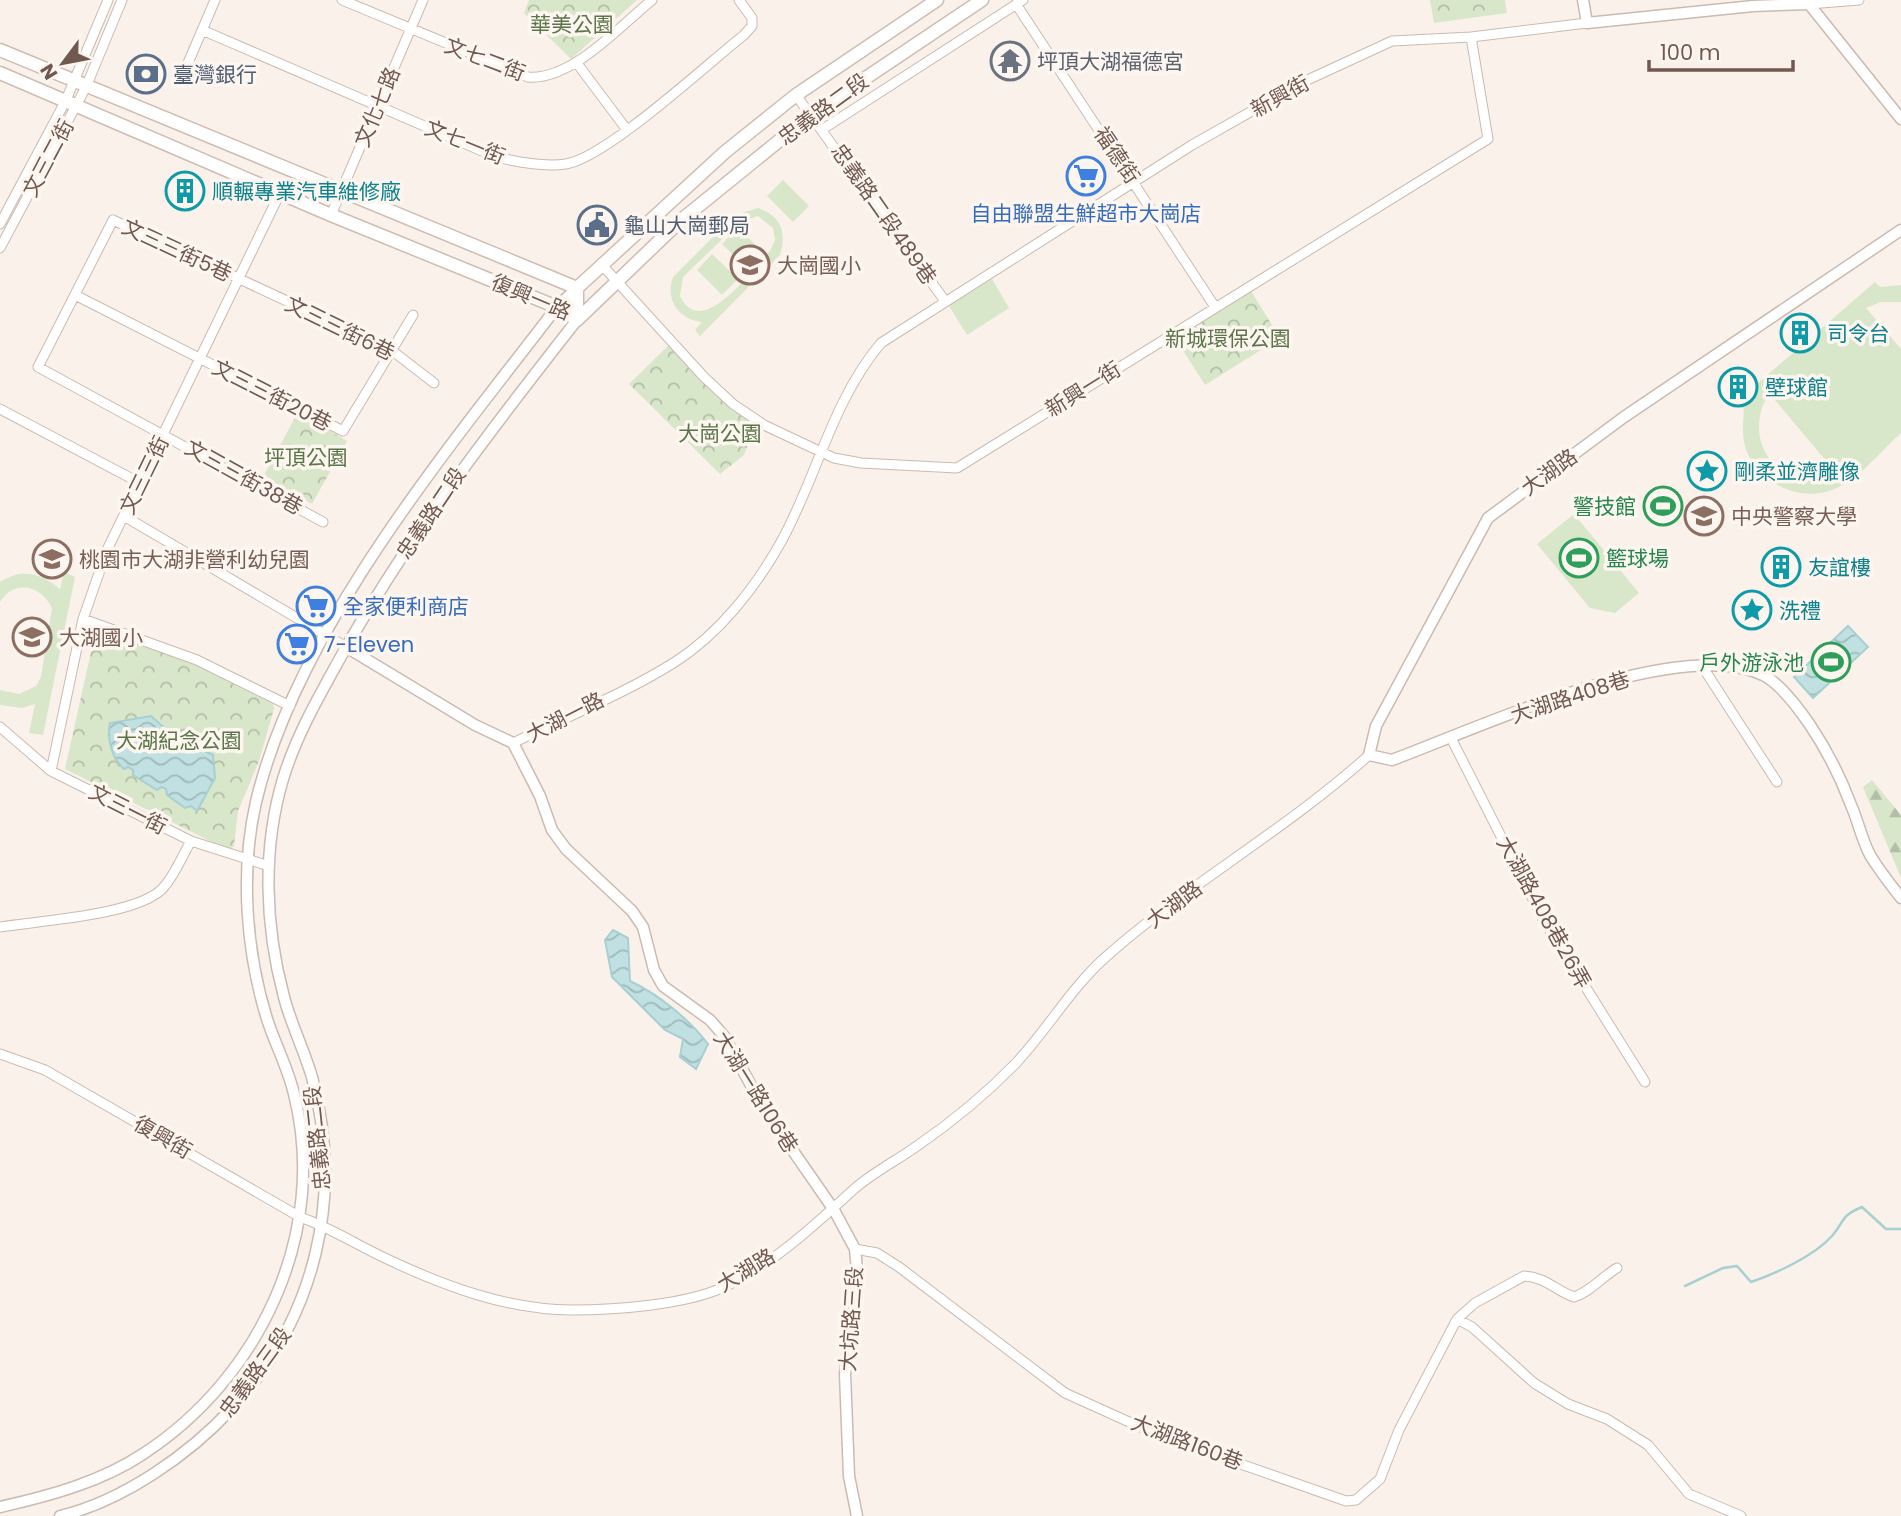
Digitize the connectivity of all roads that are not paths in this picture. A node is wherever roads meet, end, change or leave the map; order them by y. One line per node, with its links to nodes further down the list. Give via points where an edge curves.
1 (108, 0): 22 (street)
2 (122, 0): 22 (street)
3 (215, 0): 15 (street)
4 (342, 0): 16 (street, 文七二街)
5 (423, 0): 16 (street, 文化七路)
6 (652, 0): 19 (street, 文七二街)
7 (739, 0): 29 (street, 文七一街, via 752,18 752,26)
8 (937, 0): 23 (main road, 忠義路二段)
9 (982, 0): 26 (main road, 忠義路二段)
10 (1583, 0): 14 (street)
11 (1859, 0): 13 (street, 新興街)
12 (1020, 2): 28 (street); 30 (street, 福德街)
13 (1809, 4): 14 (street, 新興街); 27 (street)
14 (1587, 23): 17 (street, 新興街)
15 (202, 30): 20 (street); 25 (street, 文七一街)
16 (410, 30): 19 (street, 文七二街, via 528,77 544,79); 25 (street, 文化七路)
17 (1471, 37): 30 (street, 新興街, via 1392,41 1303,82); 44 (street, 新興一街, via 1488,139)
18 (0, 50): 22 (main road, 復興一路)
19 (576, 62): 29 (street)
20 (188, 63)
21 (0, 73): 24 (main road, 復興一路)
22 (80, 84): 24 (street); 31 (main road, 復興一路)
23 (796, 95): 26 (street, 忠義路二段489巷); 37 (main road, 忠義路二段)
24 (71, 103): 32 (main road, 復興一路); 34 (street, 文三二街); 36 (street, 文三二街)
25 (378, 106): 29 (street, 文七一街, via 517,162 566,164 600,150); 31 (street, 文化七路)
26 (812, 114): 28 (street, 忠義路二段489巷); 38 (main road, 忠義路二段, via 680,221)
27 (1901, 119)
28 (823, 129): 42 (street, 忠義路二段489巷)
29 (627, 130)
30 (1135, 182): 42 (street, 新興街); 44 (street, 福德街)
31 (342, 190): 33 (street, 文化七路); 40 (main road, 復興一路)
32 (280, 193): 33 (main road, 復興一路); 39 (street, 文三三街)
33 (331, 215): 43 (main road, 復興一路)
34 (0, 224)
35 (1901, 230): 64 (street, 大湖路, via 1624,417 1488,518 1376,726)
36 (0, 248)
37 (601, 264): 38 (street, 新興一街); 40 (main road, 忠義路二段)
38 (616, 280): 46 (main road, 忠義路二段); 52 (street, 新興一街, via 733,404 764,425)
39 (241, 281): 41 (street, 文三三街5巷, via 113,220); 47 (street, 文三三街6巷); 48 (street, 文三三街)
40 (577, 288): 43 (street, 忠義路二段); 46 (main road, 復興一路)
41 (77, 296): 48 (street, 文三三街20巷); 51 (street, 文三三街38巷, via 38,367)
42 (945, 301): 52 (street, 新興街, via 881,343 860,368)
43 (557, 307): 46 (main road, 復興一路); 57 (street, 忠義路二段, via 447,451)
44 (1215, 307): 52 (street, 新興一街, via 957,468 861,463)
45 (412, 315): 47 (street)
46 (577, 320): 58 (street, 忠義路二段, via 468,459 383,583)
47 (390, 349): 48 (street, 文三三街20巷, via 343,432); 49 (street, 文三三街6巷)
48 (201, 359): 51 (street, 文三三街)
49 (434, 383)
50 (0, 409): 53 (street)
51 (165, 433): 53 (street, 文三三街); 55 (street, 文三三街38巷)
52 (821, 452): 63 (street, 大湖一路, via 781,542 737,605 706,638 675,662)
53 (140, 483): 54 (street, 文三三街)
54 (124, 516): 56 (street, 文三三街); 57 (street, 大湖一路)
55 (323, 522)
56 (83, 619): 60 (street, via 197,660); 65 (street, 文三三街)
57 (326, 634): 58 (street, 大湖一路); 60 (street, 忠義路二段)
58 (346, 647): 63 (street, 大湖一路); 69 (street, 忠義路二段, via 299,731 282,781)
59 (1702, 666): 62 (street, 大湖路408巷, via 1594,685); 66 (street); 70 (street, 大湖路408巷, via 1720,664 1765,676 1788,697 1830,760 1869,853)
60 (290, 706): 68 (street, 忠義路二段, via 274,736 255,806)
61 (0, 727): 65 (street, 文三一街)
62 (1451, 738): 64 (street, 大湖路408巷, via 1392,760); 73 (street, 大湖路408巷26弄, via 1544,919)
63 (513, 743): 74 (street, 大湖一路106巷, via 552,830 632,911 643,927 663,986 724,1036 764,1108)
64 (1369, 755): 74 (street, 大湖路, via 1105,958 1009,1070 947,1125 853,1190)
65 (51, 771): 67 (street, 文三一街)
66 (1777, 782)
67 (191, 841): 68 (street, 文三一街); 71 (street, via 163,888 151,899 124,909)
68 (249, 862): 69 (street, 文三一街); 75 (street, 忠義路二段, via 252,961 294,1094 301,1144)
69 (269, 866): 76 (street, 忠義路二段, via 269,917 284,998 312,1077 318,1110)
70 (1901, 898)
71 (0, 927)
72 (0, 1055): 75 (street, 復興街, via 45,1070)
73 (1646, 1082)
74 (834, 1210): 76 (street, 大湖路, via 741,1277 714,1291 653,1303 572,1310 518,1307 468,1291 388,1260); 77 (street, 大坑路三段)
75 (300, 1217): 76 (street, 復興街); 80 (street, 忠義路三段, via 272,1309 221,1386 142,1455 81,1484)
76 (323, 1225): 81 (street, 忠義路三段, via 299,1309 279,1347 209,1434 167,1465 105,1499)
77 (855, 1249): 79 (street, 大湖路160巷, via 877,1253 899,1267 1065,1393 1158,1435 1346,1501 1356,1500 1380,1479 1399,1430); 82 (street, 大坑路三段, via 858,1280 845,1374 849,1476)
78 (1617, 1268): 79 (street, via 1574,1297 1549,1281 1524,1276 1475,1303)
79 (1457, 1319): 83 (street, via 1534,1382 1648,1445 1689,1494)
80 (0, 1507)
81 (60, 1516)
82 (857, 1516)
83 (1741, 1516)

